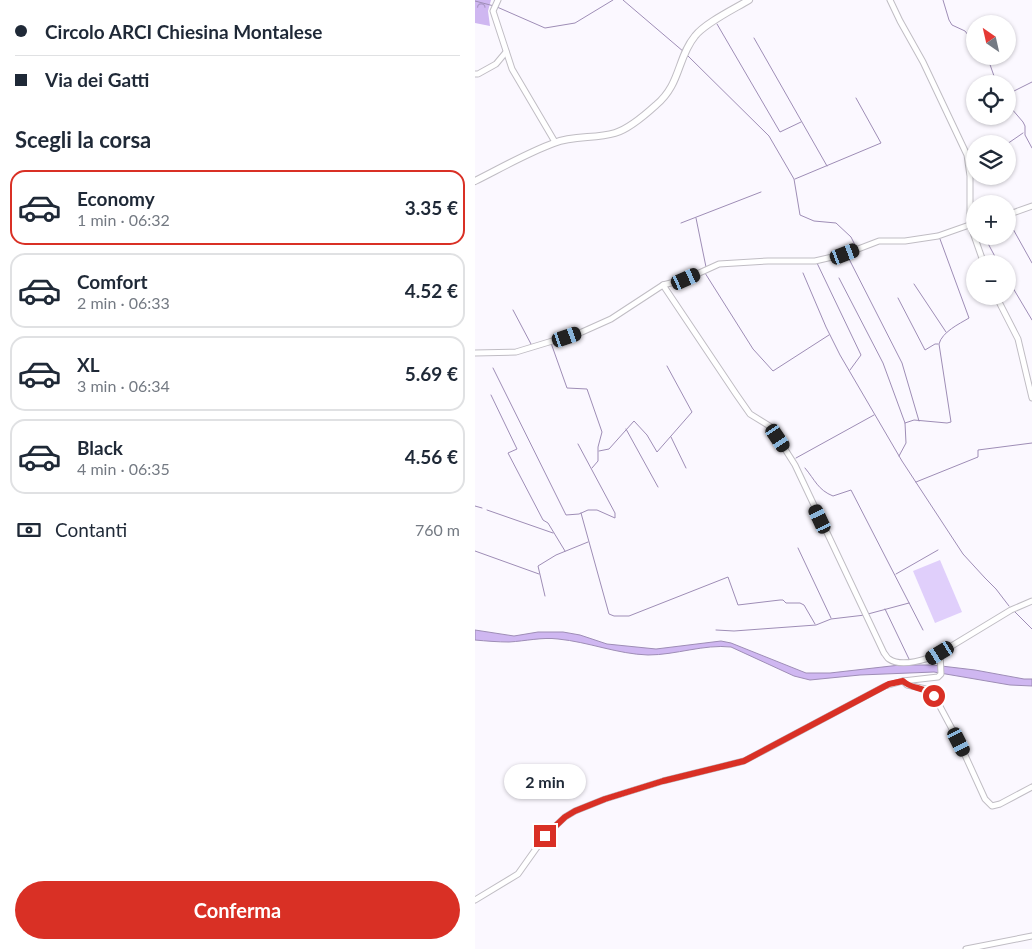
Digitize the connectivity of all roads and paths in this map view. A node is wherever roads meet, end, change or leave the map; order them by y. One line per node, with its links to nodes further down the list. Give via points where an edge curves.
1 (498, 0): 4 (street, via 493,11)
2 (749, 0): 6 (main road, via 695,36 673,86 657,105 616,133)
3 (890, 0): 8 (street, via 928,70 967,155)
4 (506, 52): 5 (street, via 496,64); 6 (street, via 512,69)
5 (475, 74)
6 (555, 142): 7 (main road)
7 (475, 181)
8 (971, 195)
9 (1032, 206): 10 (street)
10 (1016, 212)
11 (966, 226): 12 (street, via 938,236 879,241 815,261 719,264)
12 (663, 285): 14 (street, via 611,319 582,332 516,352); 17 (street, via 750,414 771,427 795,465 884,653 890,660 899,662 925,660)
13 (1001, 305): 15 (street, via 1018,339)
14 (475, 354)
15 (1032, 398)
16 (1032, 601): 17 (street)
17 (940, 653): 18 (street, via 940,674)
18 (903, 681): 19 (street, via 925,689 936,699 985,799 992,806); 20 (street, via 882,687 744,761 663,781 575,811 545,836 518,874)
19 (1032, 787)
20 (475, 900)
21 (1032, 936): 22 (street)
22 (966, 949)

